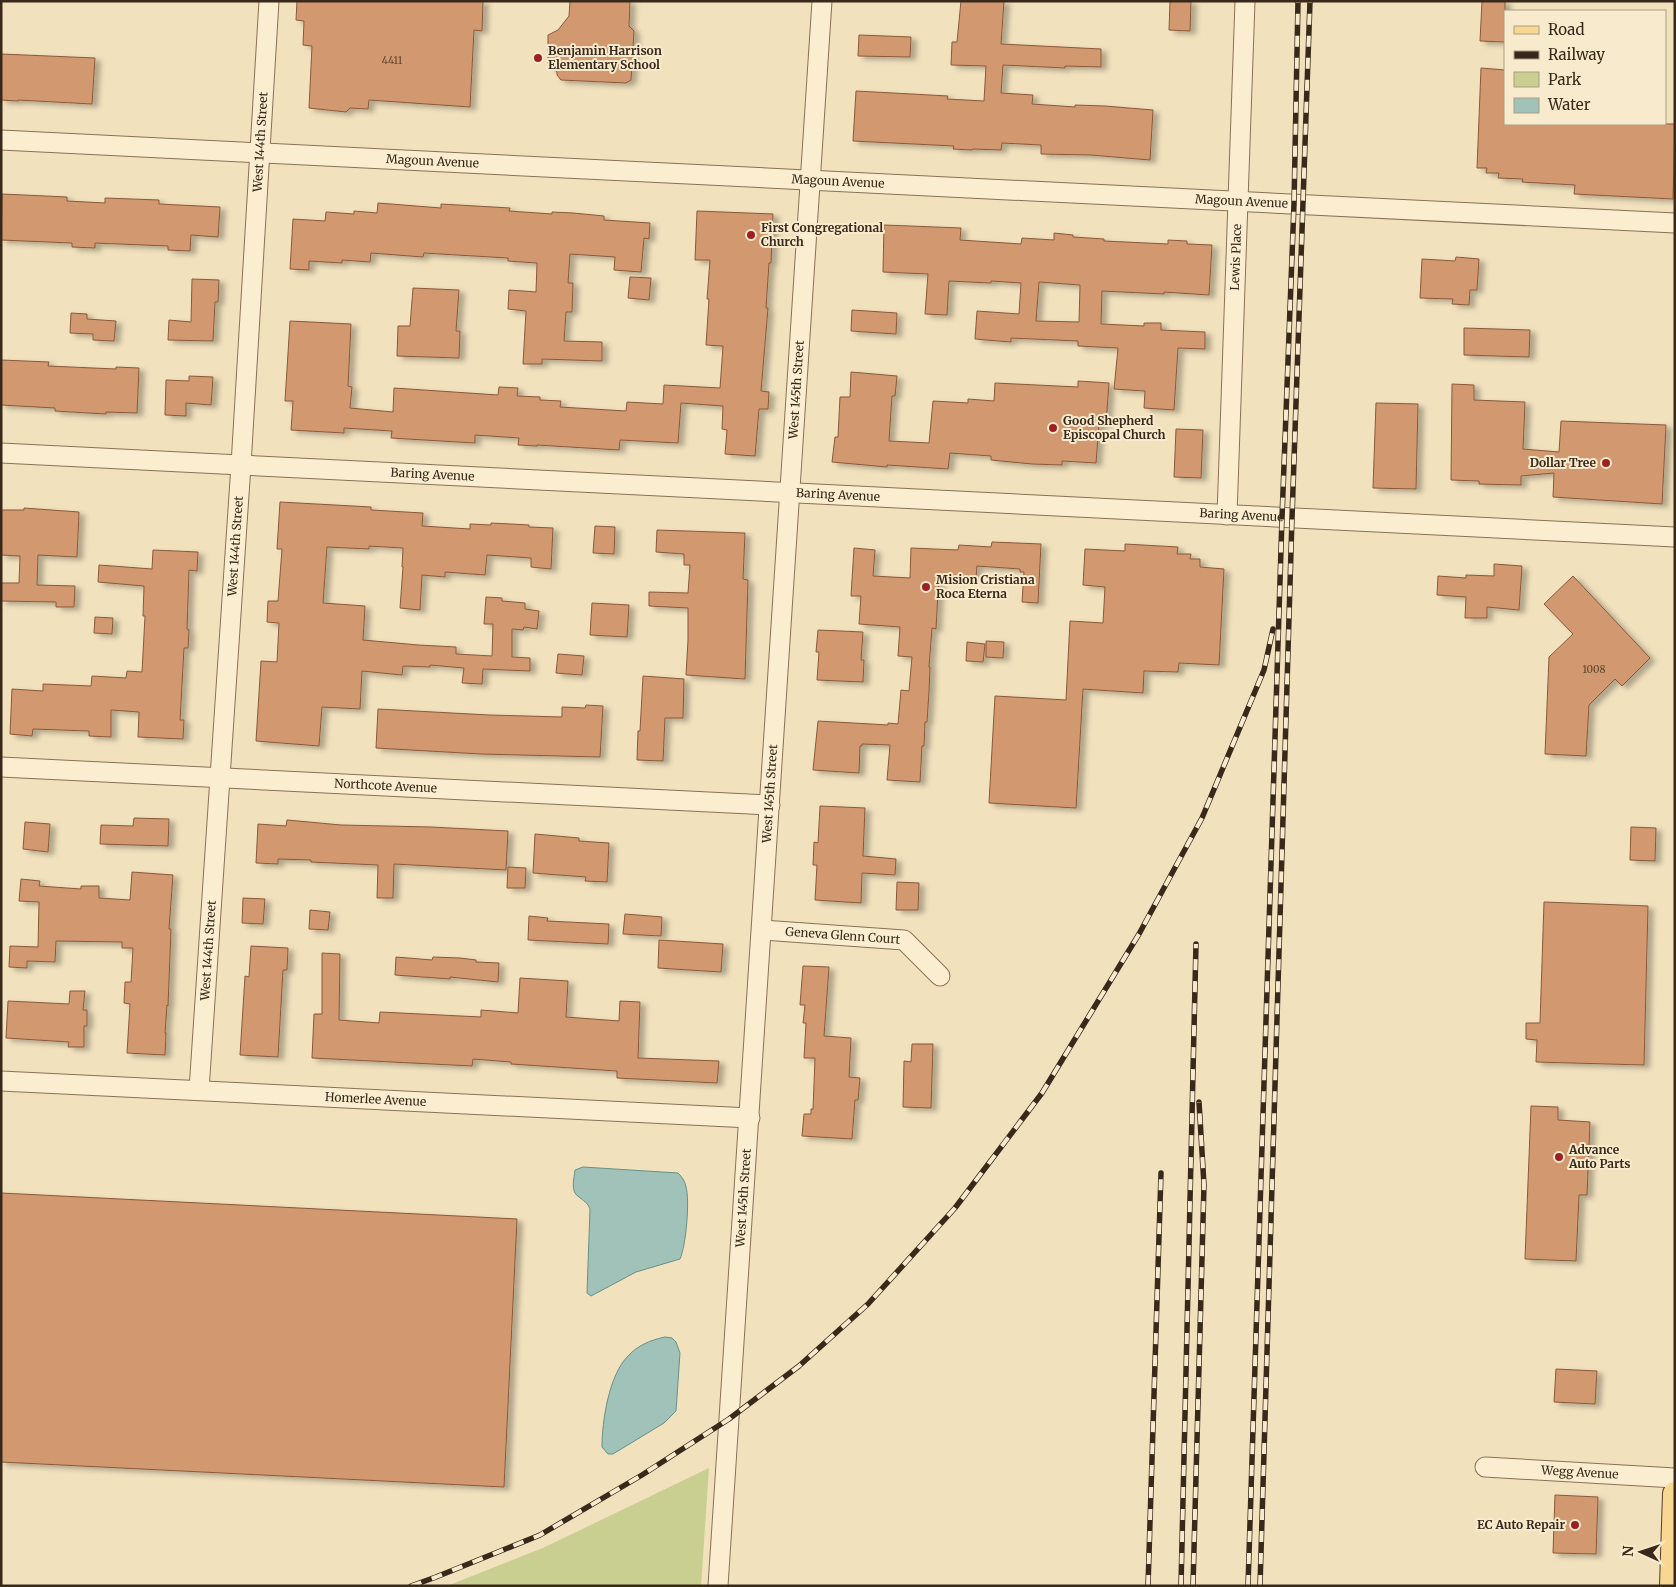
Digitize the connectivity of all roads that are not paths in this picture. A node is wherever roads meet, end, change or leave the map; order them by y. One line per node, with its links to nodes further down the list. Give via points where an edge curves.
1 (269, 1): 5 (street, West 144th Street)
2 (822, 1): 6 (street, West 145th Street)
3 (1245, 1): 7 (street, Lewis Place)
4 (1, 140): 5 (street, Magoun Avenue)
5 (260, 152): 6 (street, Magoun Avenue); 10 (street, West 144th Street)
6 (811, 180): 7 (street, Magoun Avenue); 11 (street, West 145th Street)
7 (1237, 201): 8 (street, Magoun Avenue); 12 (street, Lewis Place)
8 (1675, 223)
9 (1, 453): 10 (street, Baring Avenue)
10 (241, 465): 11 (street, Baring Avenue); 15 (street, West 144th Street)
11 (790, 494): 12 (street, Baring Avenue); 16 (street, West 145th Street)
12 (1227, 515): 13 (street, Baring Avenue)
13 (1675, 537)
14 (1, 767): 15 (street, Northcote Avenue)
15 (219, 778): 16 (street, Northcote Avenue); 20 (street, West 144th Street)
16 (770, 805): 17 (street, West 145th Street)
17 (762, 930): 18 (street, Geneva Glenn Court, via 904,940); 21 (street, West 145th Street)
18 (940, 976)
19 (1, 1080): 20 (street, Homerlee Avenue)
20 (199, 1090): 21 (street, Homerlee Avenue)
21 (750, 1118): 25 (street, West 145th Street)
22 (1485, 1467): 23 (street, Wegg Avenue)
23 (1675, 1478)
24 (1675, 1494): 26 (main road)
25 (718, 1586)
26 (1672, 1586)

